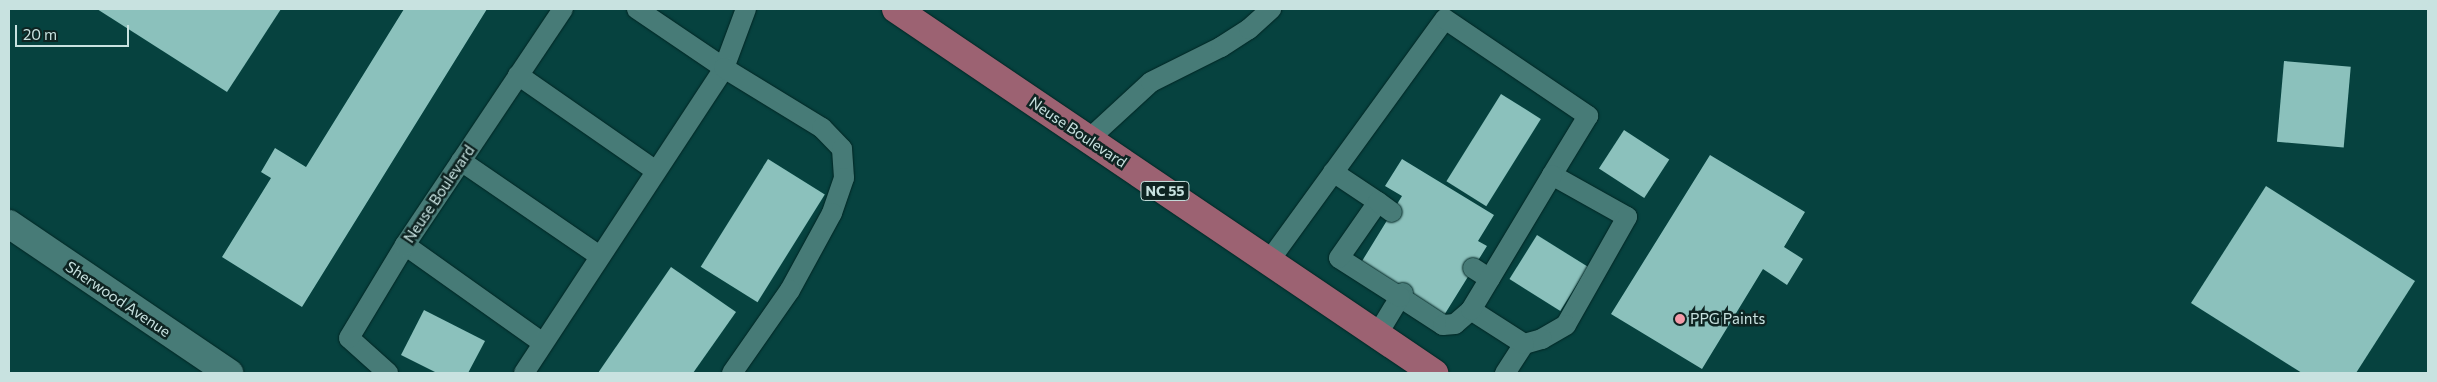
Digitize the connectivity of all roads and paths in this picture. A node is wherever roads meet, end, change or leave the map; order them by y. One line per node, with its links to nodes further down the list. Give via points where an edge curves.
1 (563, 9): 7 (lane, Neuse Boulevard)
2 (637, 9): 6 (lane)
3 (746, 9): 6 (lane)
4 (896, 9): 8 (main road, Neuse Boulevard / NC 55)
5 (1271, 9): 8 (lane, via 1249,29 1220,47 1151,82)
6 (724, 68): 10 (lane); 27 (lane, via 822,128 842,149 844,178 832,213 790,290)
7 (518, 75): 9 (lane, Neuse Boulevard); 10 (lane)
8 (1089, 139): 16 (main road, Neuse Boulevard / NC 55)
9 (460, 161): 14 (lane, Neuse Boulevard); 15 (lane)
10 (656, 171): 15 (lane)
11 (1333, 172): 12 (lane, via 1445,19 1588,116); 16 (lane); 19 (lane, via 1385,207 1339,258)
12 (1552, 175): 18 (lane); 23 (lane, via 1627,217 1566,325 1542,339)
13 (9, 224): 24 (street, Sherwood Avenue)
14 (405, 245): 22 (lane); 25 (lane, Neuse Boulevard, via 349,338)
15 (600, 256): 22 (lane)
16 (1269, 261): 21 (main road, Neuse Boulevard / NC 55)
17 (1473, 268): 18 (lane)
18 (1490, 279): 20 (lane)
19 (1402, 295): 20 (lane, via 1443,325 1455,324); 21 (lane)
20 (1471, 310): 23 (lane)
21 (1377, 335): 28 (main road, Neuse Boulevard / NC 55)
22 (543, 343): 26 (lane)
23 (1524, 344): 29 (lane)
24 (229, 373)
25 (388, 373)
26 (524, 373)
27 (732, 373)
28 (1434, 373)
29 (1505, 373)

